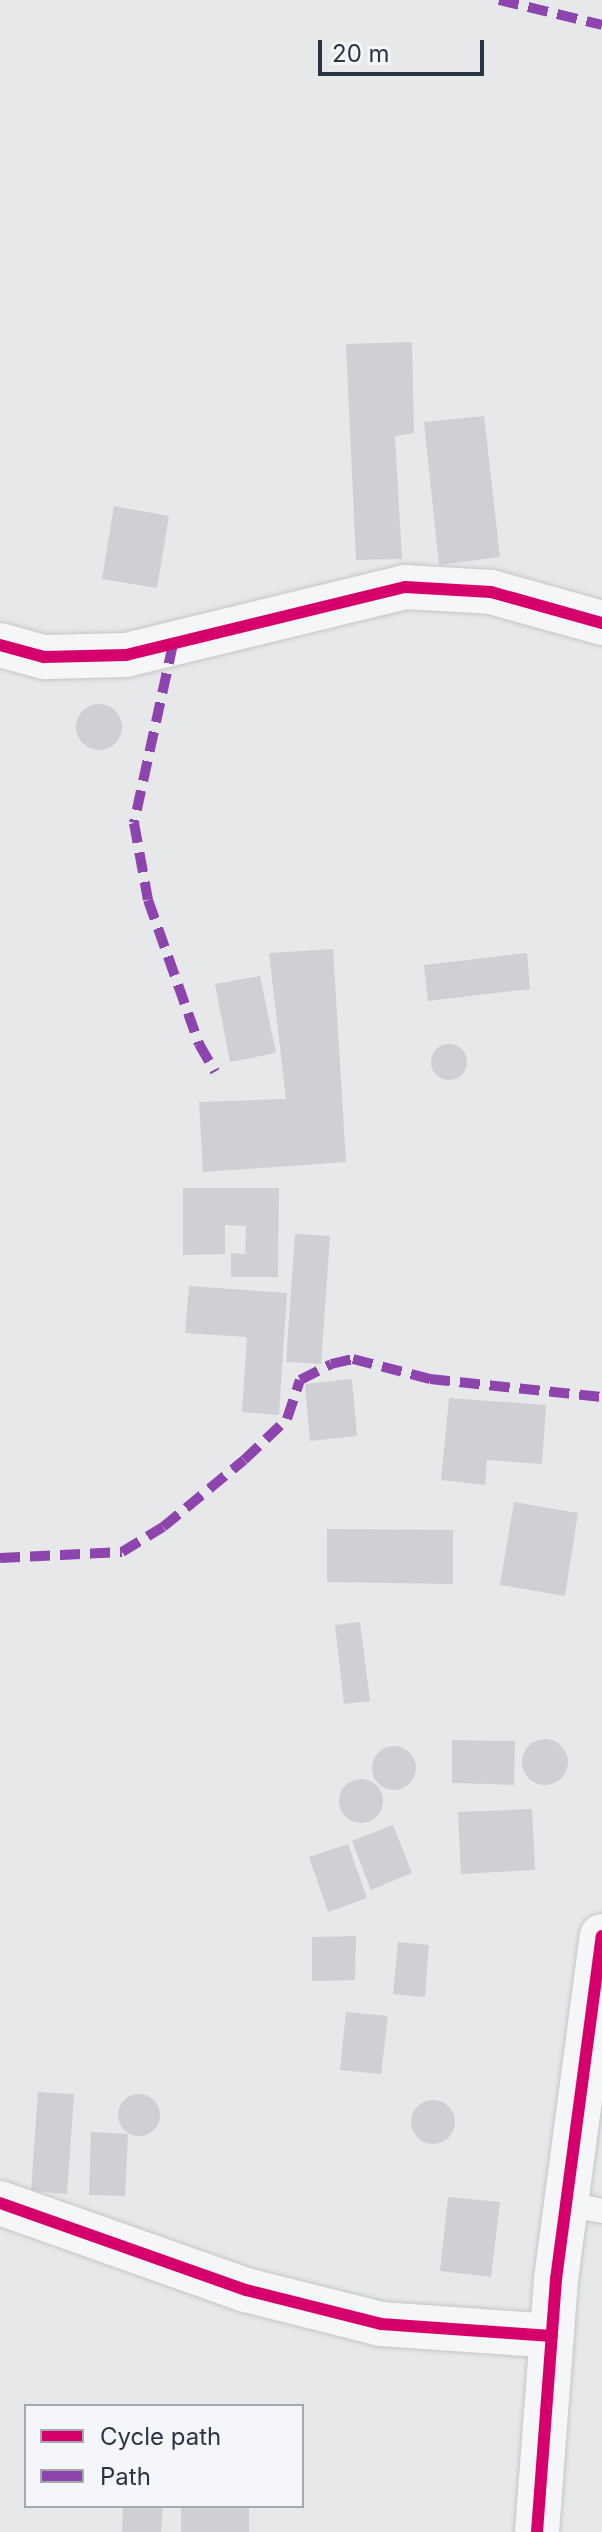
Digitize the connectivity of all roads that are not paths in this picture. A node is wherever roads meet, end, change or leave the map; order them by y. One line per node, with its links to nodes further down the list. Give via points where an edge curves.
1 (602, 623): 2 (street, via 491,592 405,587 126,655 44,657)
2 (0, 645)
3 (602, 1936): 5 (street)
4 (0, 2203): 6 (street, via 246,2290 381,2324)
5 (584, 2207): 6 (street)
6 (552, 2336): 7 (street)
7 (537, 2532)

